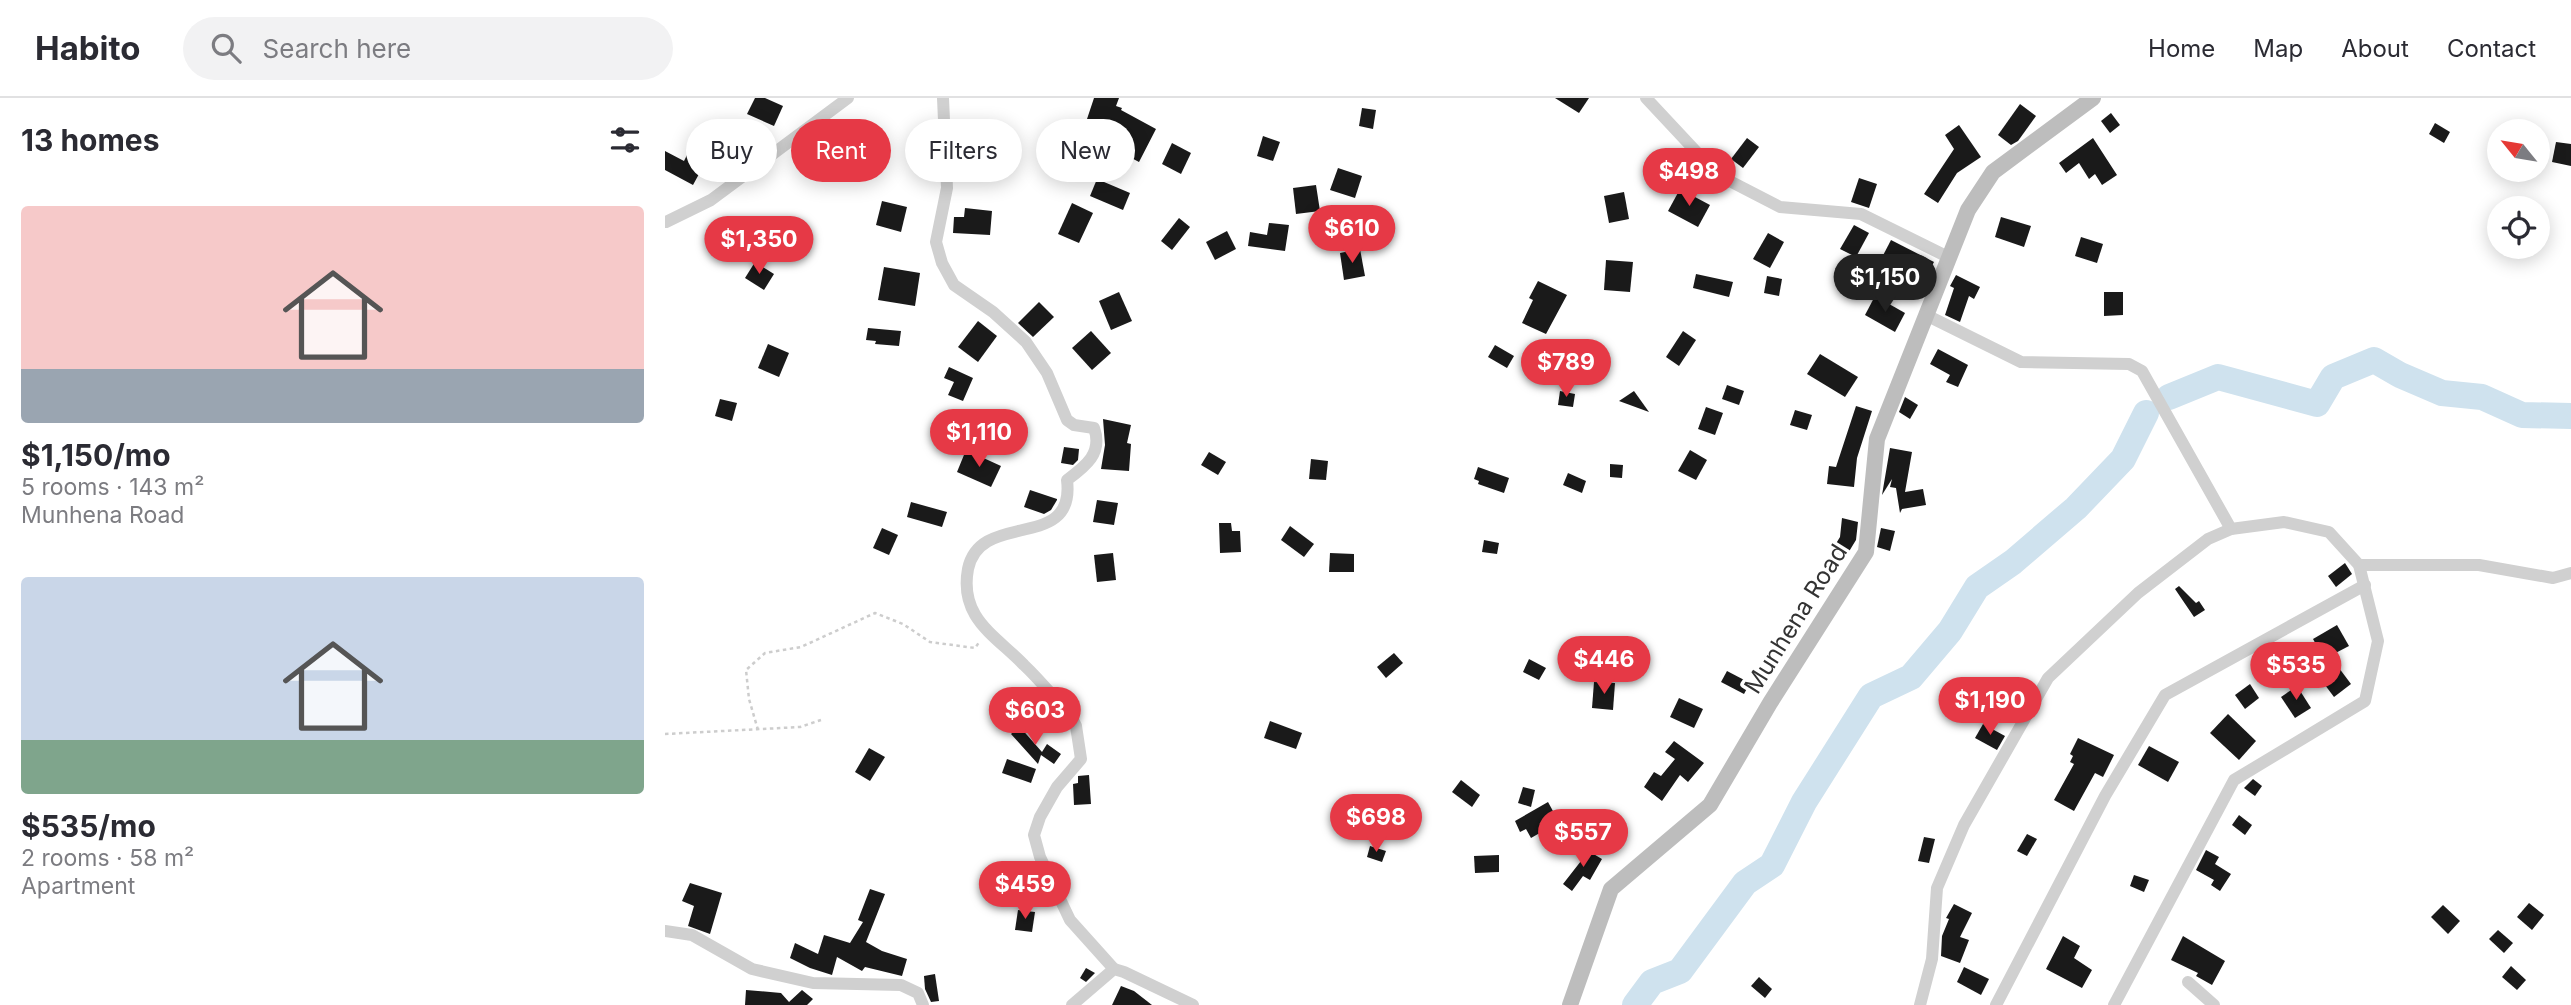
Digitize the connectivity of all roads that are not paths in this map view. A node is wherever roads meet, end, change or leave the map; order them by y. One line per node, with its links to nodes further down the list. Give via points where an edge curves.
1 (848, 98): 5 (street, via 711,200)
2 (943, 98): 13 (street, via 947,188 936,242 942,263 954,285 1025,342 1047,373 1067,420 1094,428 1097,437 1090,462 1067,480 1067,504 1060,515 1049,524 997,536 977,549 967,583 970,606 980,624 1024,665 1076,726 1081,759 1057,787 1034,835 1070,920)
3 (1646, 98): 6 (street, via 1718,175 1780,207 1861,214)
4 (2093, 98): 6 (street, Munhena Road, via 1993,172 1968,211)
5 (666, 222)
6 (1950, 258): 7 (street, Munhena Road)
7 (1927, 316): 8 (street, via 2021,362 2129,364 2142,371); 18 (street, Munhena Road, via 1877,439 1866,552 1710,804 1611,889)
8 (2231, 529): 9 (street, via 2284,522 2329,532); 19 (street, via 2208,539 2138,593 2048,678 1964,825 1937,888 1932,959)
9 (2359, 565): 10 (street, via 2479,565 2553,578); 11 (street)
10 (2571, 573)
11 (2365, 585): 20 (street, via 2165,695 2105,796); 21 (street, via 2378,641 2365,701 2234,780)
12 (665, 931): 15 (street, via 692,935 752,969 813,983 901,985 918,993)
13 (1114, 970): 16 (street); 17 (street)
14 (2188, 982): 22 (street)
15 (923, 1005)
16 (1072, 1005)
17 (1193, 1005)
18 (1570, 1005)
19 (1920, 1005)
20 (1996, 1005)
21 (2114, 1005)
22 (2214, 1005)

